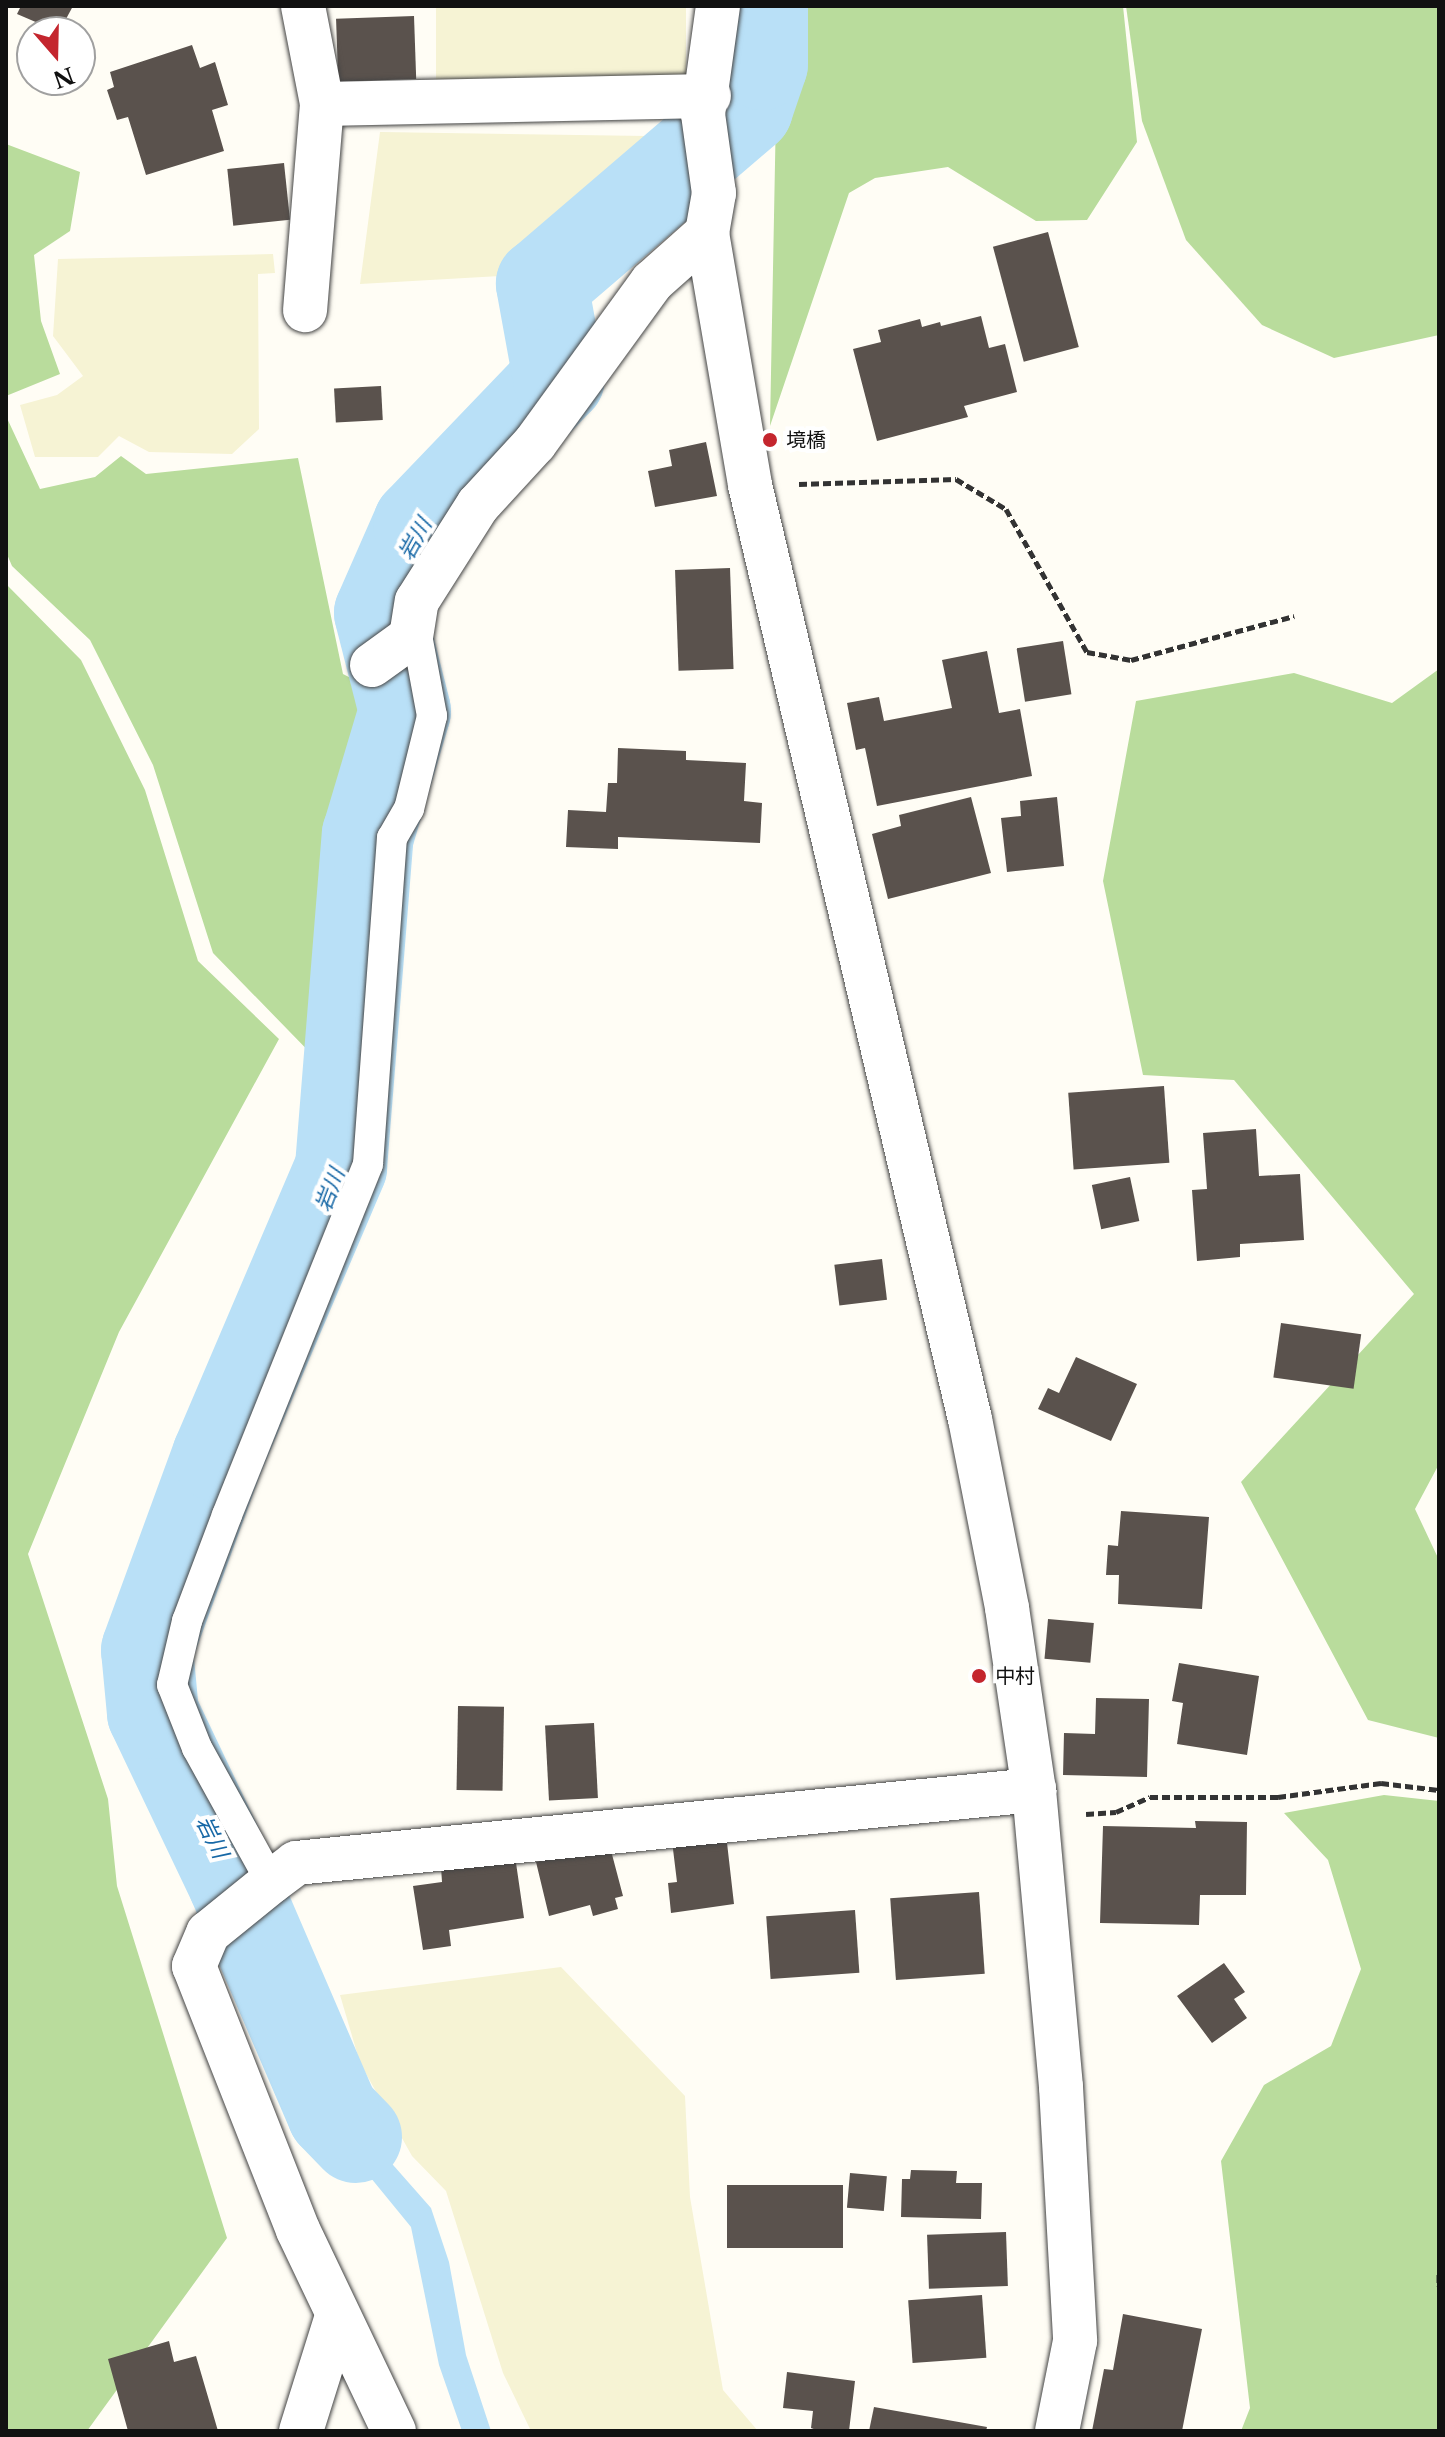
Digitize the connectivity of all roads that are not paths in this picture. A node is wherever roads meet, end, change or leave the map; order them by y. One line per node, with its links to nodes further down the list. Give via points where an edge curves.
1 (303, 6): 3 (street)
2 (718, 6): 4 (street)
3 (322, 104): 4 (street); 6 (street)
4 (706, 105): 5 (street)
5 (711, 213): 7 (street, via 652,282 535,443 478,505 417,601); 9 (street, via 750,485 970,1419 1007,1608)
6 (305, 310)
7 (414, 634): 8 (street); 10 (lane, via 432,716 409,809 392,838 368,1164 187,1621 172,1685 197,1748)
8 (372, 665)
9 (1036, 1804): 10 (street, via 296,1863); 14 (street, via 1061,2087 1075,2341)
10 (271, 1882): 11 (street, via 208,1933 194,1966)
11 (337, 2316): 12 (street); 13 (street)
12 (301, 2431)
13 (394, 2431)
14 (1057, 2431)

